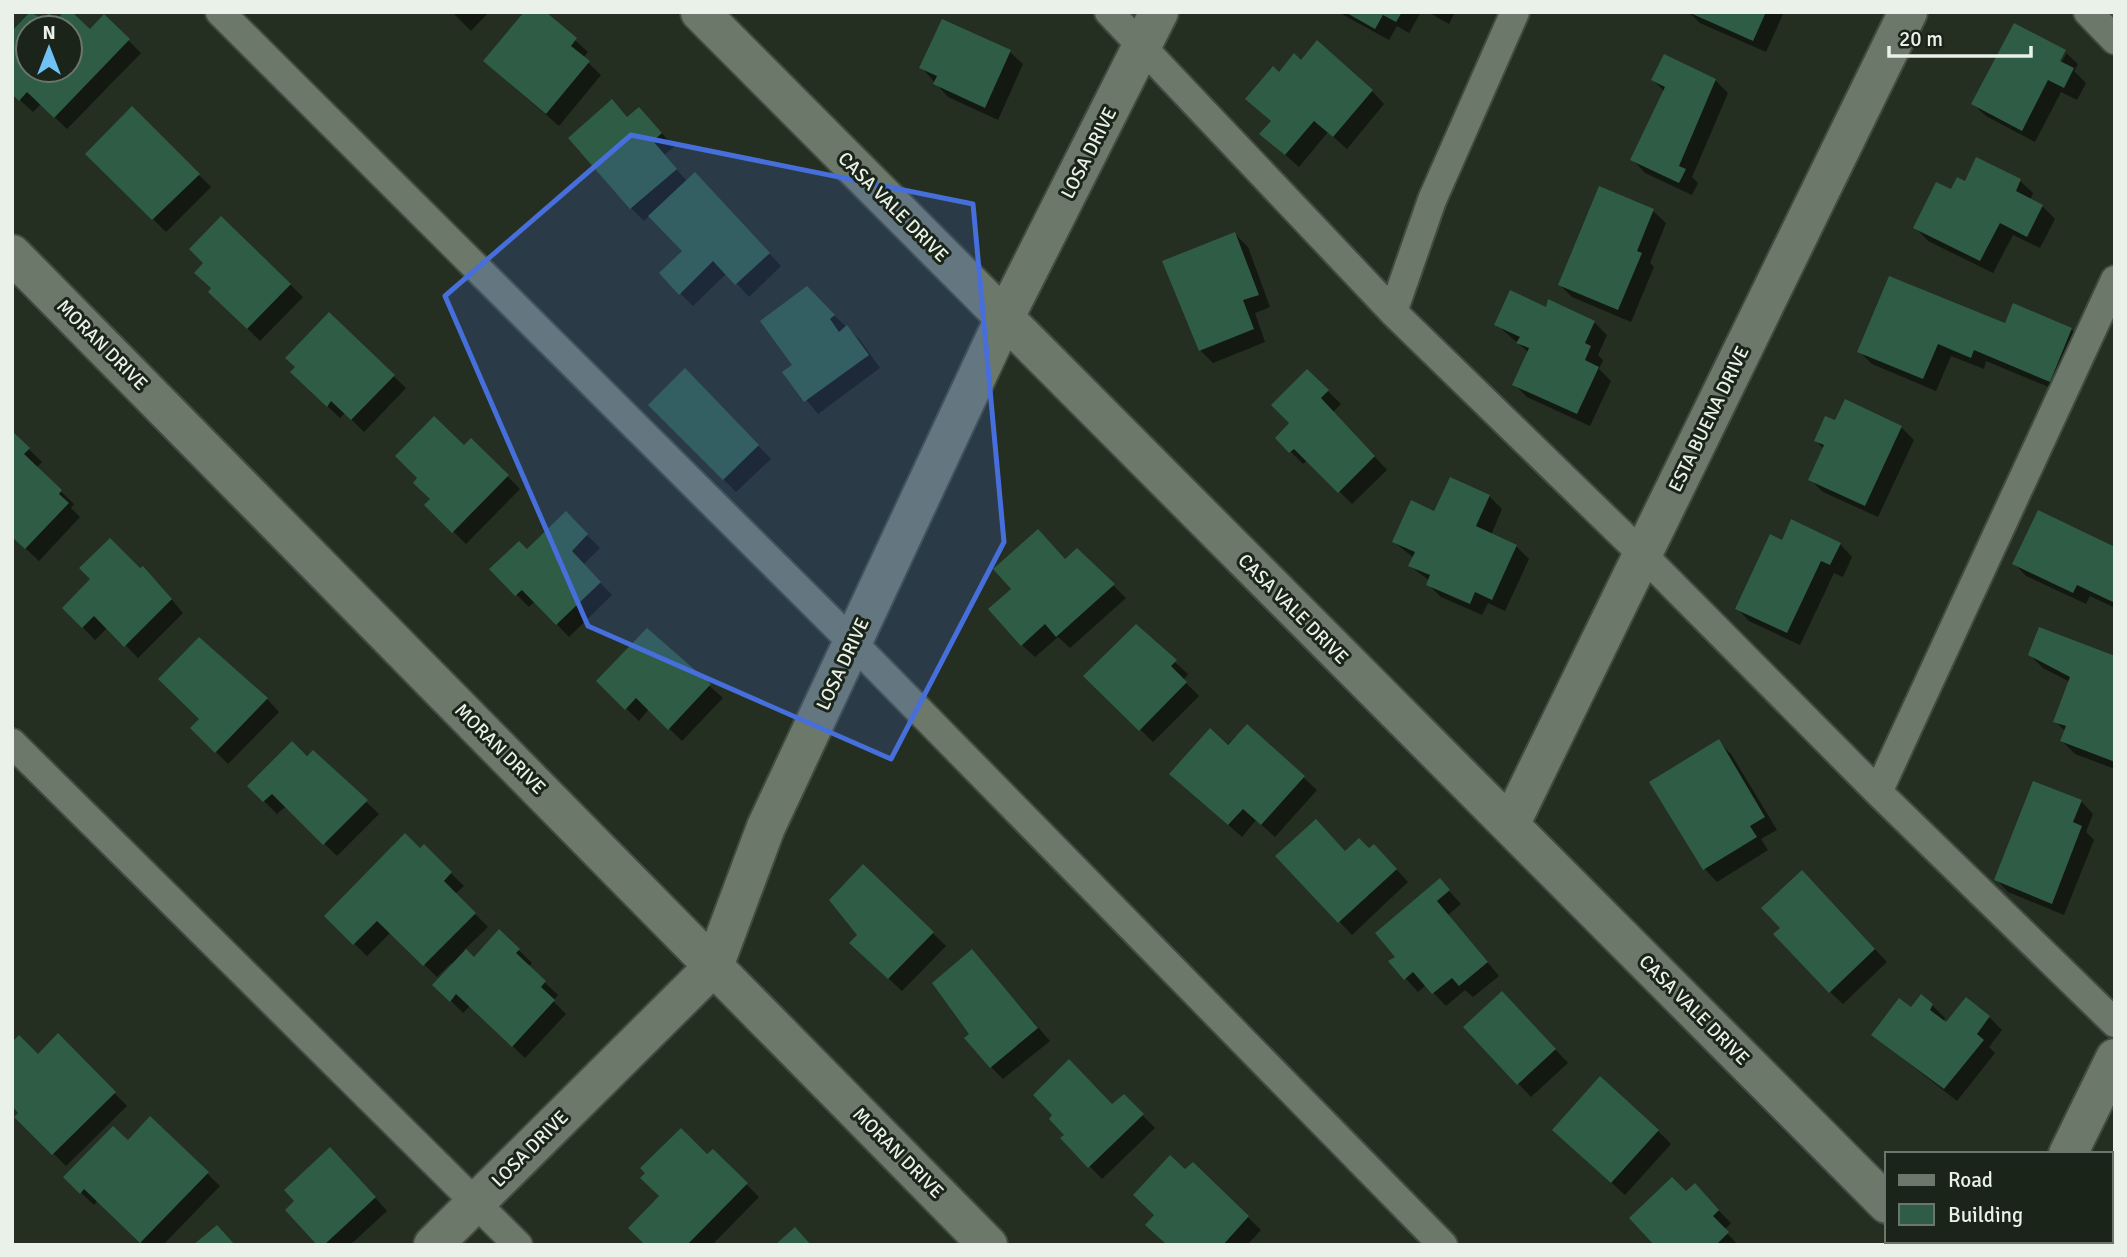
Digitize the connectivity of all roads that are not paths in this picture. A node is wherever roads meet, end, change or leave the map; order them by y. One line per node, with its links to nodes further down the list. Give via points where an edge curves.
1 (220, 12): 14 (lane)
2 (700, 12): 12 (street, CASA VALE DRIVE)
3 (1109, 12): 7 (lane)
4 (1515, 12): 11 (lane, via 1432,200)
5 (1908, 12): 13 (street, ESTA BUENA DRIVE)
6 (2088, 12): 8 (lane)
7 (1151, 29): 11 (lane); 12 (street, LOSA DRIVE)
8 (2115, 40)
9 (12, 254): 18 (street, MORAN DRIVE)
10 (2115, 280): 16 (lane)
11 (1394, 312): 13 (lane)
12 (1004, 319): 14 (street, LOSA DRIVE); 17 (street, CASA VALE DRIVE)
13 (1642, 554): 16 (lane); 17 (street, ESTA BUENA DRIVE)
14 (853, 643): 18 (street, LOSA DRIVE, via 766,827); 27 (lane)
15 (12, 743): 22 (lane)
16 (1878, 792): 19 (lane)
17 (1510, 825): 23 (street, CASA VALE DRIVE)
18 (714, 966): 22 (street, LOSA DRIVE); 26 (street, MORAN DRIVE)
19 (2115, 1023)
20 (2115, 1058): 21 (street)
21 (2068, 1152)
22 (476, 1202): 24 (street, LOSA DRIVE); 25 (lane)
23 (1885, 1202)
24 (433, 1245)
25 (518, 1245)
26 (988, 1245)
27 (1443, 1245)

